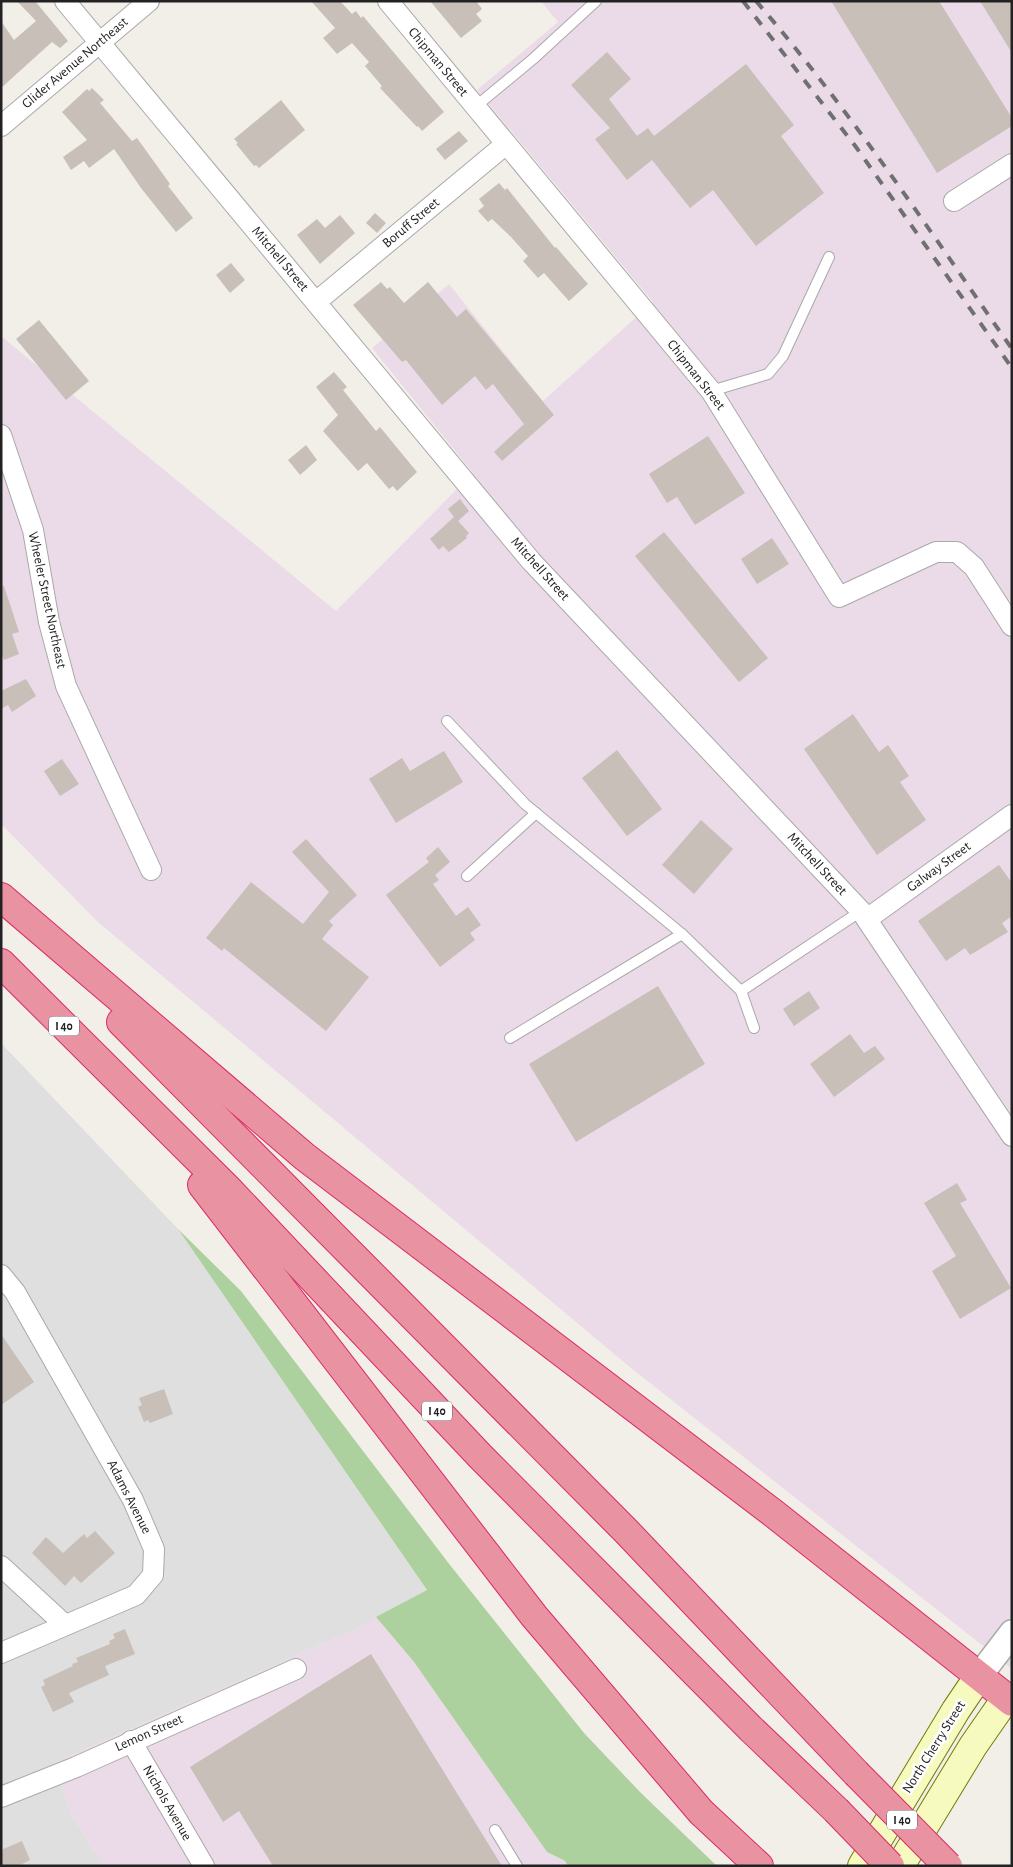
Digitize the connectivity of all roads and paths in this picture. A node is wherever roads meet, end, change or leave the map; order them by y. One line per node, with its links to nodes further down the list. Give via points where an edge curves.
1 (65, 1): 5 (street, Mitchell Street)
2 (149, 1): 5 (street, Glider Avenue Northeast)
3 (388, 1): 6 (street, Chipman Street)
4 (596, 1): 6 (lane)
5 (100, 43): 7 (street, Glider Avenue Northeast); 12 (street, Mitchell Street)
6 (475, 107): 8 (street, Chipman Street)
7 (1, 126)
8 (506, 144): 12 (street, Boruff Street); 13 (street, Chipman Street)
9 (1012, 164): 10 (street)
10 (954, 200)
11 (829, 257): 13 (lane, via 783,356 768,374)
12 (316, 302): 23 (street, Mitchell Street, via 531,562)
13 (711, 391): 16 (street, Chipman Street, via 839,597 936,552 957,552 974,567)
14 (1, 435): 15 (street, Wheeler Street Northeast)
15 (10, 484): 20 (street, Wheeler Street Northeast, via 33,530 49,622 66,686)
16 (1012, 626)
17 (447, 721): 18 (lane)
18 (536, 813): 21 (lane); 24 (lane)
19 (1012, 815): 23 (street, Galway Street)
20 (151, 870)
21 (467, 876)
22 (1, 899): 37 (highway, via 305,1157 765,1507); 48 (highway, I 40, bridge, via 626,1530)
23 (864, 915): 26 (lane); 30 (street, Mitchell Street)
24 (682, 934): 26 (lane); 28 (lane)
25 (1, 963): 29 (highway, I 40)
26 (741, 991): 27 (lane)
27 (754, 1028)
28 (510, 1038)
29 (127, 1089): 44 (highway, via 534,1616 701,1812); 46 (highway, I 40, bridge, via 230,1192 487,1464 750,1730 836,1810)
30 (1012, 1136)
31 (1, 1275): 33 (street, Adams Avenue, via 16,1292 133,1500 154,1549 153,1575 136,1595)
32 (1, 1566): 33 (street)
33 (65, 1625): 35 (street, Adams Avenue)
34 (1012, 1633): 37 (street, North Cherry Street)
35 (1, 1653)
36 (296, 1669): 39 (street, Lemon Street)
37 (980, 1676): 38 (highway); 45 (main road, North Cherry Street)
38 (1010, 1696): 47 (main road, via 973,1746)
39 (131, 1741): 40 (street, Lemon Street); 42 (street, Nichols Avenue)
40 (1, 1797)
41 (495, 1830): 43 (lane)
42 (204, 1866)
43 (517, 1866)
44 (759, 1866)
45 (862, 1866)
46 (890, 1866)
47 (900, 1866)
48 (948, 1866)

